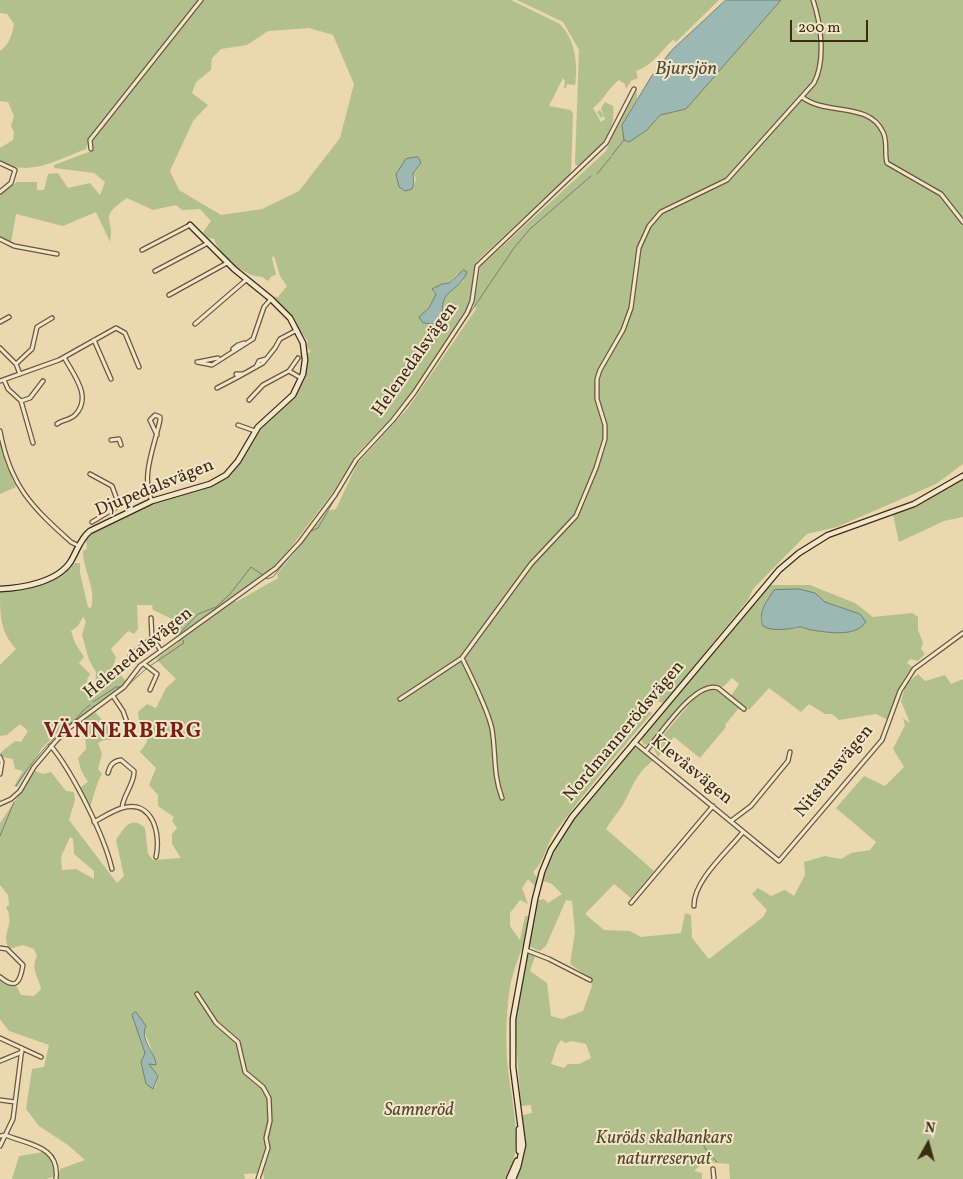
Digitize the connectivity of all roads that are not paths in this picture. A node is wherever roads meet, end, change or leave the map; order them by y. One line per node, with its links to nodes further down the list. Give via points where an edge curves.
1 (201, 0): 5 (street, via 90,140)
2 (813, 0): 4 (street, via 820,28 819,68 814,84)
3 (634, 89): 59 (street, Helenedalsvägen, via 606,143 477,266 470,308 427,375 393,420 356,460 300,542 265,578)
4 (802, 97): 8 (street, via 828,108 862,113 874,121 884,135 888,163 941,194); 61 (street, via 727,180 661,212 649,226 639,248 627,322 597,379 597,399 605,425 605,439 580,508 571,522 530,564)
5 (91, 149)
6 (0, 163): 7 (street, via 15,170 11,183)
7 (0, 192)
8 (963, 222)
9 (190, 225): 11 (main road, Djupedalsvägen); 12 (street)
10 (0, 239): 13 (street, via 14,246)
11 (208, 243): 14 (main road, Djupedalsvägen); 15 (street)
12 (142, 250)
13 (57, 254)
14 (227, 263): 16 (main road, Djupedalsvägen); 17 (street)
15 (155, 271)
16 (246, 280): 18 (main road, Djupedalsvägen); 22 (street)
17 (169, 295)
18 (269, 301): 23 (main road, Djupedalsvägen, via 286,313); 28 (street, via 255,336)
19 (9, 317): 21 (street)
20 (52, 318): 29 (street, via 37,327 32,349)
21 (0, 322)
22 (195, 324)
23 (297, 330): 33 (main road, Djupedalsvägen, via 304,352); 37 (street, via 288,334 256,368 237,373 238,377)
24 (94, 340): 26 (street); 30 (street, via 114,329 121,329); 34 (street)
25 (0, 348): 29 (street)
26 (64, 357): 32 (street); 40 (street, via 83,399 75,414)
27 (298, 358): 31 (street)
28 (210, 363)
29 (16, 364): 32 (street)
30 (139, 367)
31 (289, 371): 33 (street); 38 (street, via 270,381)
32 (20, 374): 35 (street)
33 (301, 378): 43 (main road, Djupedalsvägen, via 292,395)
34 (110, 379)
35 (2, 380): 39 (street)
36 (43, 381): 39 (street, via 30,398)
37 (216, 388)
38 (249, 400)
39 (21, 401): 46 (street)
40 (57, 424)
41 (238, 425): 43 (street)
42 (0, 431): 54 (street, via 14,479 29,502)
43 (255, 431): 51 (main road, Djupedalsvägen, via 238,461 220,479)
44 (157, 435): 44 (street, via 160,417 155,415 150,420); 50 (street)
45 (111, 440): 47 (street, via 119,439)
46 (33, 443)
47 (121, 445)
48 (90, 474): 52 (street, via 112,486)
49 (963, 474): 68 (main road, Nordmannerödsvägen, via 900,510 828,536 786,564)
50 (146, 489): 51 (street); 52 (street)
51 (152, 501): 54 (main road, Djupedalsvägen, via 90,531)
52 (119, 505): 53 (street)
53 (92, 522)
54 (78, 546): 55 (main road, Djupedalsvägen, via 65,569 56,575 33,584)
55 (0, 589)
56 (151, 618): 58 (street)
57 (963, 633): 83 (street, Nitstansvägen, via 914,669 900,692 882,740)
58 (152, 637): 59 (street); 60 (street)
59 (161, 651): 62 (street, Helenedalsvägen)
60 (130, 656)
61 (462, 658): 65 (street); 75 (street, via 490,719 495,777)
62 (144, 664): 63 (street, via 157,674); 64 (street, Helenedalsvägen)
63 (150, 690)
64 (113, 696): 67 (street, via 124,711); 69 (street, Helenedalsvägen, via 69,728)
65 (400, 699)
66 (744, 709): 70 (street, via 718,688 702,689)
67 (126, 722)
68 (634, 742): 70 (street, Klevåsvägen); 89 (main road, Nordmannerödsvägen, via 559,836 538,886)
69 (52, 746): 76 (street, Helenedalsvägen, via 34,767 20,792); 80 (street, via 65,762)
70 (646, 751): 77 (street, Klevåsvägen)
71 (790, 752): 79 (street, Klevåsvägen, via 788,761 751,806)
72 (0, 757): 74 (street)
73 (108, 773): 78 (street, via 115,760 121,760 134,771 122,799)
74 (0, 774)
75 (502, 798)
76 (0, 804)
77 (713, 806): 79 (street, Klevåsvägen); 85 (street)
78 (122, 808): 80 (street); 82 (street, via 141,809 152,817 158,836)
79 (731, 821): 81 (street, Klevåsvägen)
80 (94, 822): 84 (street)
81 (744, 832): 83 (street, Klevåsvägen); 86 (street, via 704,880 697,891)
82 (156, 856)
83 (780, 861)
84 (112, 869)
85 (631, 903)
86 (694, 906)
87 (0, 943): 88 (street)
88 (0, 949): 90 (street, via 7,949 23,966 21,978 14,984)
89 (525, 950): 91 (street); 105 (main road, Nordmannerödsvägen, via 513,1020 519,1152)
90 (0, 977)
91 (590, 980)
92 (197, 994): 104 (street, via 216,1023 238,1042 245,1072 263,1087 269,1098 268,1148)
93 (0, 1038): 94 (street)
94 (22, 1050): 95 (street); 96 (street); 98 (street)
95 (41, 1057)
96 (0, 1061)
97 (0, 1100): 98 (street)
98 (15, 1102): 99 (street)
99 (5, 1135): 100 (street); 101 (street); 103 (street, via 50,1154 57,1165)
100 (0, 1136)
101 (0, 1146)
102 (713, 1169): 106 (street)
103 (56, 1179)
104 (258, 1179)
105 (511, 1179)
106 (714, 1179)

